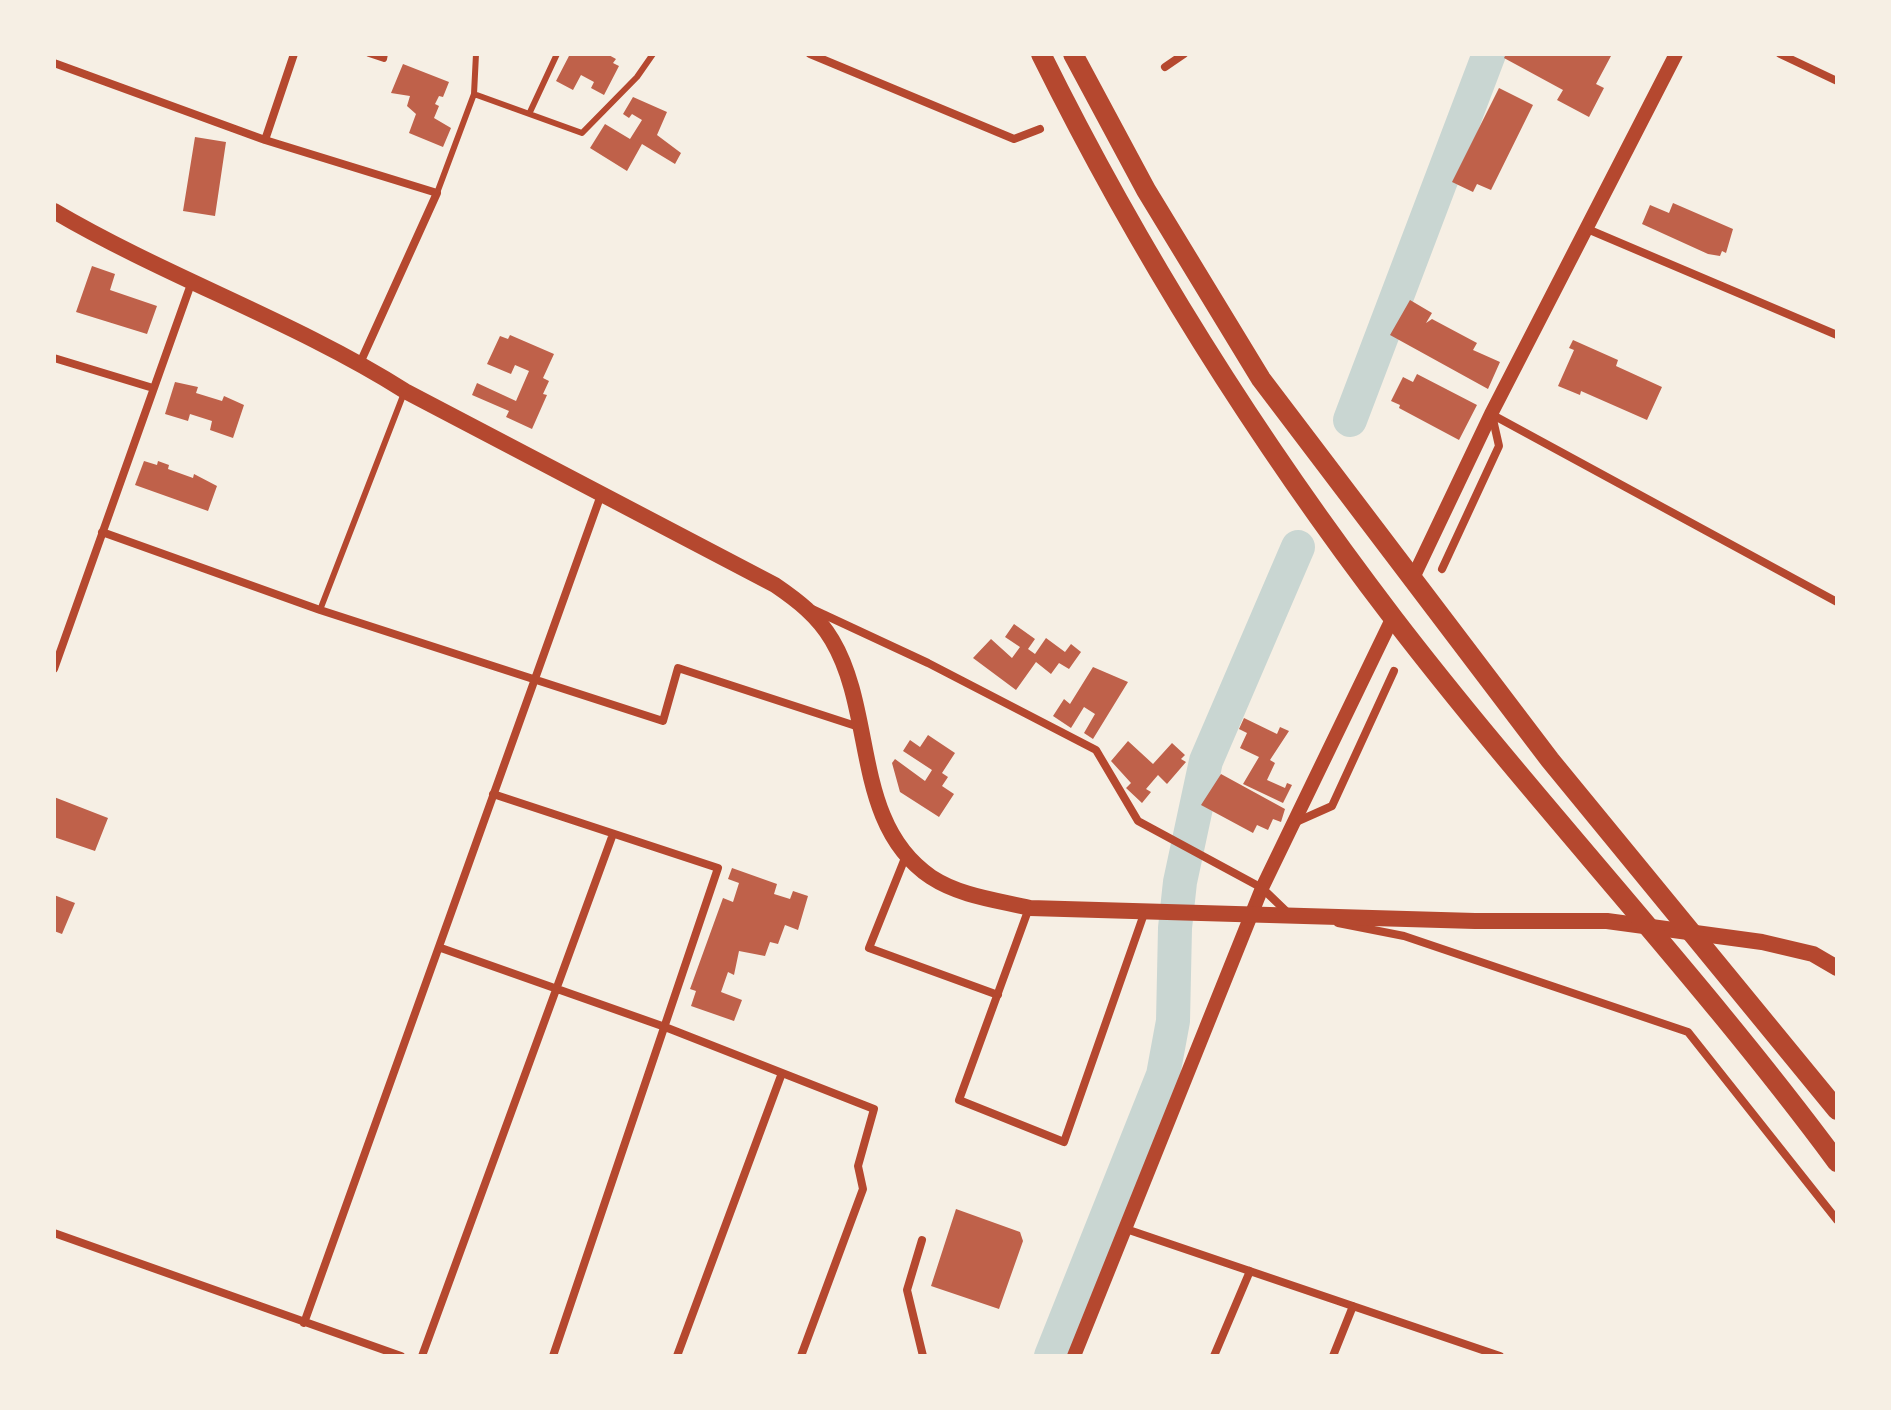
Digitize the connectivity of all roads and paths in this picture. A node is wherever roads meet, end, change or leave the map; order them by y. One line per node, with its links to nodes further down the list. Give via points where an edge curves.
1 (294, 54): 19 (street)
2 (369, 54): 3 (lane, via 384,59)
3 (385, 54)
4 (476, 54): 16 (lane)
5 (557, 54): 17 (lane)
6 (653, 54): 17 (lane, via 582,133)
7 (810, 54): 18 (street, via 1014,139)
8 (1041, 54): 37 (highway, via 1170,286 1254,420)
9 (1073, 54): 33 (highway, via 1146,190 1261,379)
10 (1184, 54): 14 (street)
11 (1676, 54): 22 (street)
12 (1780, 54): 15 (street)
13 (54, 63): 19 (street)
14 (1165, 67)
15 (1837, 81)
16 (474, 94): 17 (lane); 20 (lane)
17 (530, 112)
18 (1040, 129)
19 (265, 140): 20 (street)
20 (437, 193): 26 (street)
21 (54, 211): 23 (main road)
22 (1585, 228): 24 (street); 29 (street)
23 (191, 284): 26 (main road); 27 (street)
24 (1837, 335)
25 (54, 358): 27 (street)
26 (360, 363): 28 (main road)
27 (153, 388): 31 (street)
28 (405, 391): 30 (main road); 36 (lane)
29 (1491, 414): 32 (street, via 1499,446); 33 (street); 34 (street)
30 (602, 492): 35 (main road); 41 (street)
31 (102, 532): 36 (street); 38 (street)
32 (1442, 569)
33 (1412, 580): 53 (highway)
34 (1837, 602)
35 (804, 605): 42 (main road, via 832,640); 47 (street, via 1096,750 1138,821)
36 (320, 610): 41 (street)
37 (1393, 617): 44 (street); 52 (highway)
38 (58, 651): 39 (street)
39 (54, 669)
40 (1394, 671): 44 (street, via 1332,806)
41 (535, 680): 42 (street, via 663,721 678,668); 43 (street)
42 (859, 727): 46 (main road, via 881,812)
43 (493, 794): 45 (street); 54 (street)
44 (1296, 822): 47 (street)
45 (613, 834): 56 (street); 58 (street, via 718,868)
46 (907, 853): 48 (main road, via 930,876 963,893); 57 (street, via 869,948)
47 (1262, 888): 50 (street); 51 (street)
48 (1030, 908): 49 (main road); 57 (street)
49 (1150, 912): 51 (main road); 57 (street, via 1064,1142 959,1100)
50 (1287, 914): 51 (main road); 52 (main road); 62 (street, via 1404,936 1688,1032)
51 (1251, 915): 63 (street)
52 (1646, 925): 53 (main road); 61 (highway)
53 (1692, 934): 55 (main road, via 1762,942 1813,954); 60 (highway)
54 (441, 948): 56 (street); 68 (street)
55 (1837, 968)
56 (556, 988): 58 (street); 70 (street)
57 (998, 995)
58 (665, 1027): 59 (street); 71 (street)
59 (782, 1073): 72 (street); 73 (street, via 874,1109 858,1166 863,1189)
60 (1837, 1110)
61 (1837, 1162)
62 (1837, 1220)
63 (1126, 1229): 66 (street); 75 (street)
64 (54, 1233): 68 (street)
65 (922, 1240): 74 (street, via 907,1290)
66 (1250, 1271): 67 (street); 76 (street)
67 (1353, 1306): 77 (street); 78 (street)
68 (304, 1323): 69 (street)
69 (401, 1356)
70 (422, 1356)
71 (553, 1356)
72 (677, 1356)
73 (801, 1356)
74 (923, 1356)
75 (1074, 1356)
76 (1214, 1356)
77 (1333, 1356)
78 (1500, 1356)

